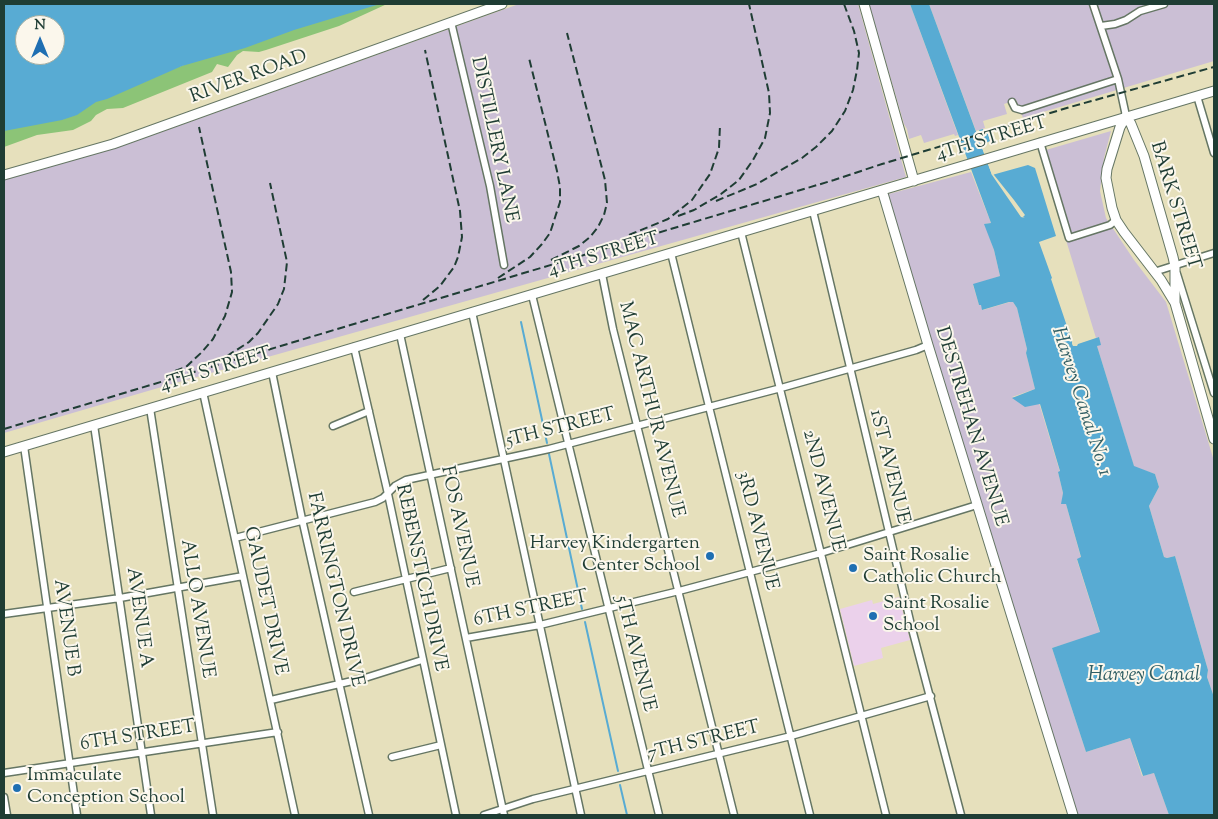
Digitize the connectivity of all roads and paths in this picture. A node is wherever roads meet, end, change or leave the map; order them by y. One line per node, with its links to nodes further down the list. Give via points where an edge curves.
1 (502, 4): 5 (main road, RIVER ROAD)
2 (864, 4): 15 (main road)
3 (1093, 4): 6 (street)
4 (1164, 4): 6 (street, via 1140,11 1115,24)
5 (451, 22): 14 (main road, RIVER ROAD, via 113,144); 22 (street, DISTILLERY LANE, via 490,186)
6 (1101, 26): 7 (street)
7 (1118, 79): 10 (street, via 1022,110 1014,108); 11 (street)
8 (1214, 91): 9 (main road, 4TH STREET)
9 (1197, 96): 11 (main road, 4TH STREET); 13 (street)
10 (1012, 102)
11 (1126, 116): 12 (main road, 4TH STREET); 18 (main road, via 1106,178); 23 (main road, BARK STREET, via 1144,156)
12 (1040, 142): 15 (main road, 4TH STREET); 18 (street, via 1069,238 1110,225)
13 (1214, 153)
14 (4, 175)
15 (914, 181): 16 (main road, 4TH STREET)
16 (882, 190): 17 (main road, 4TH STREET); 30 (main road, DESTREHAN AVENUE)
17 (812, 211): 19 (main road, 4TH STREET); 32 (street, 1ST AVENUE)
18 (1116, 220): 24 (main road)
19 (741, 232): 20 (main road, 4TH STREET); 34 (street, 2ND AVENUE)
20 (671, 253): 25 (main road, 4TH STREET); 37 (street, 3RD AVENUE)
21 (1214, 253): 23 (street)
22 (504, 265)
23 (1175, 266): 24 (street); 27 (main road); 36 (street, BARK STREET)
24 (1154, 272): 27 (main road)
25 (602, 274): 26 (main road, 4TH STREET); 42 (street, MAC ARTHUR AVENUE)
26 (532, 295): 28 (main road, 4TH STREET); 44 (street, 5TH AVENUE)
27 (1175, 303): 43 (main road)
28 (472, 312): 29 (main road, 4TH STREET); 47 (street)
29 (400, 334): 31 (main road, 4TH STREET); 48 (street, FOS AVENUE)
30 (928, 345): 32 (street, 5TH STREET); 50 (main road, DESTREHAN AVENUE)
31 (354, 347): 33 (main road, 4TH STREET); 39 (street, REBENSTICH DRIVE)
32 (849, 369): 34 (street, 5TH STREET); 52 (street, 1ST AVENUE)
33 (272, 372): 35 (main road, 4TH STREET); 51 (street, FARRINGTON DRIVE)
34 (781, 388): 37 (street, 5TH STREET); 54 (street, 2ND AVENUE)
35 (203, 392): 38 (main road, 4TH STREET); 53 (street, GAUDET DRIVE)
36 (1214, 393)
37 (710, 407): 42 (street, 5TH STREET); 56 (street, 3RD AVENUE)
38 (150, 408): 40 (main road, 4TH STREET); 59 (street, ALLO AVENUE)
39 (369, 411): 41 (street); 49 (street, REBENSTICH DRIVE)
40 (94, 425): 45 (main road, 4TH STREET); 62 (street, AVENUE A)
41 (333, 426)
42 (638, 426): 44 (street, 5TH STREET); 60 (street, MAC ARTHUR AVENUE)
43 (1214, 439)
44 (567, 444): 47 (street, 5TH STREET); 64 (street, 5TH AVENUE)
45 (24, 446): 46 (main road, 4TH STREET); 63 (street, AVENUE B)
46 (4, 452)
47 (503, 459): 48 (street, 5TH STREET); 66 (street)
48 (431, 475): 49 (street, 5TH STREET, via 406,480); 55 (street, FOS AVENUE)
49 (388, 494): 51 (street, 5TH STREET, via 374,502); 58 (street, REBENSTICH DRIVE)
50 (977, 504): 52 (street, 6TH STREET); 100 (main road, DESTREHAN AVENUE)
51 (302, 520): 53 (street, 5TH STREET); 69 (street, FARRINGTON DRIVE)
52 (889, 532): 54 (street, 6TH STREET); 70 (street, 1ST AVENUE)
53 (235, 538): 57 (street, GAUDET DRIVE)
54 (821, 553): 56 (street, 6TH STREET); 72 (street, 2ND AVENUE)
55 (451, 568): 58 (street); 67 (street, FOS AVENUE)
56 (750, 572): 60 (street, 6TH STREET); 74 (street, 3RD AVENUE)
57 (243, 576): 59 (street); 71 (street, GAUDET DRIVE)
58 (406, 579): 61 (street); 68 (street, REBENSTICH DRIVE)
59 (177, 588): 62 (street); 75 (street, ALLO AVENUE)
60 (678, 591): 64 (street, 6TH STREET); 78 (street, MAC ARTHUR AVENUE)
61 (354, 592)
62 (120, 598): 63 (street); 77 (street, AVENUE A)
63 (47, 608): 65 (street); 80 (street, AVENUE B)
64 (608, 609): 66 (street, 6TH STREET); 81 (street, 5TH AVENUE)
65 (4, 614)
66 (540, 624): 67 (street, 6TH STREET); 83 (street)
67 (466, 638): 85 (street, FOS AVENUE)
68 (422, 660): 69 (street); 76 (street, REBENSTICH DRIVE)
69 (340, 684): 71 (street); 91 (street, FARRINGTON DRIVE)
70 (931, 696): 72 (street, 7TH STREET); 99 (street, 1ST AVENUE)
71 (271, 700): 73 (street, GAUDET DRIVE)
72 (862, 716): 74 (street, 7TH STREET); 98 (street, 2ND AVENUE)
73 (278, 732): 75 (street, 6TH STREET); 90 (street, GAUDET DRIVE)
74 (791, 736): 78 (street, 7TH STREET); 97 (street, 3RD AVENUE)
75 (203, 743): 77 (street, 6TH STREET); 89 (street, ALLO AVENUE)
76 (441, 745): 79 (street); 92 (street, REBENSTICH DRIVE)
77 (142, 752): 80 (street, 6TH STREET); 88 (street, AVENUE A)
78 (719, 754): 81 (street, 7TH STREET); 96 (street, MAC ARTHUR AVENUE)
79 (392, 758)
80 (69, 763): 82 (street, 6TH STREET); 87 (street, AVENUE B)
81 (648, 771): 83 (street, 7TH STREET); 95 (street, 5TH AVENUE)
82 (4, 773)
83 (575, 789): 85 (street, 7TH STREET, via 533,799); 94 (street)
84 (4, 797): 86 (street)
85 (504, 812): 93 (street, 7TH STREET)
86 (7, 815)
87 (77, 815)
88 (150, 815)
89 (214, 815)
90 (295, 815)
91 (368, 815)
92 (456, 815)
93 (484, 815)
94 (581, 815)
95 (658, 815)
96 (734, 815)
97 (810, 815)
98 (886, 815)
99 (961, 815)
100 (1073, 815)

